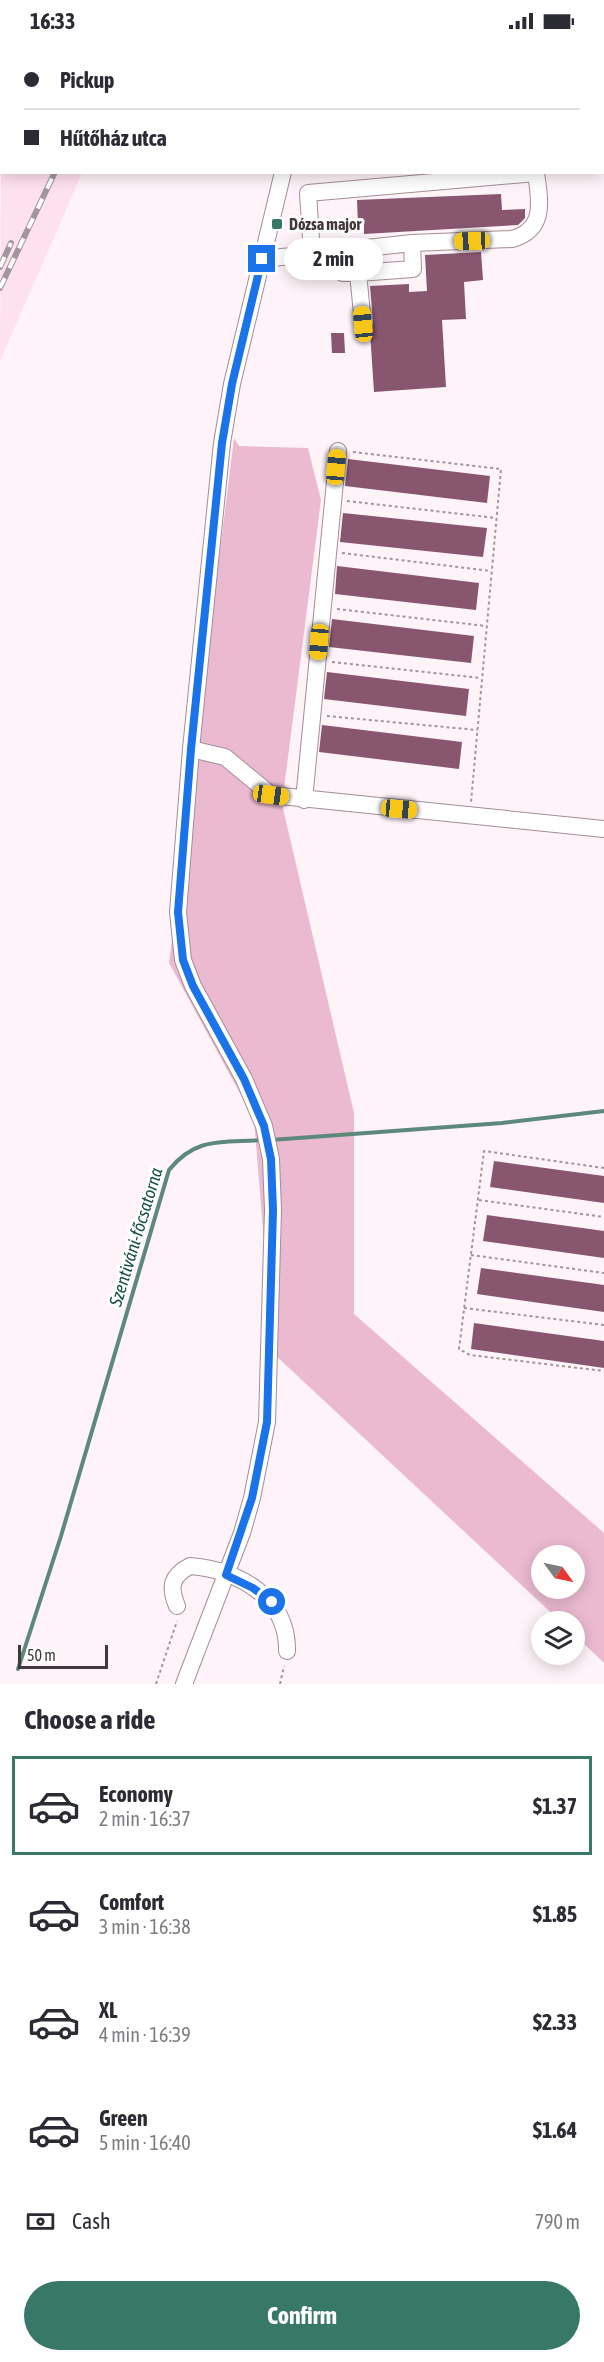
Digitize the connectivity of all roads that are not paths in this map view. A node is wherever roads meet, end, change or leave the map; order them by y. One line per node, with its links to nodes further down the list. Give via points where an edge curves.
1 (282, 174): 6 (street)
2 (525, 174): 5 (street, via 308,193)
3 (536, 174): 4 (street, via 536,224 527,235)
4 (412, 243): 5 (street); 7 (street, via 412,269)
5 (312, 254): 6 (street); 7 (street, via 343,273)
6 (262, 259): 10 (street, via 222,443)
7 (358, 273): 8 (street)
8 (363, 324)
9 (338, 451): 11 (street)
10 (191, 749): 11 (street, via 225,757 271,795); 13 (street, via 178,912 183,960 244,1079 264,1126 271,1159 267,1422 252,1498)
11 (304, 800): 12 (street)
12 (604, 829)
13 (226, 1575): 14 (street, via 190,1566 181,1571 171,1586); 15 (street, via 272,1602 284,1623); 16 (street)
14 (177, 1606)
15 (287, 1651)
16 (184, 1684)

